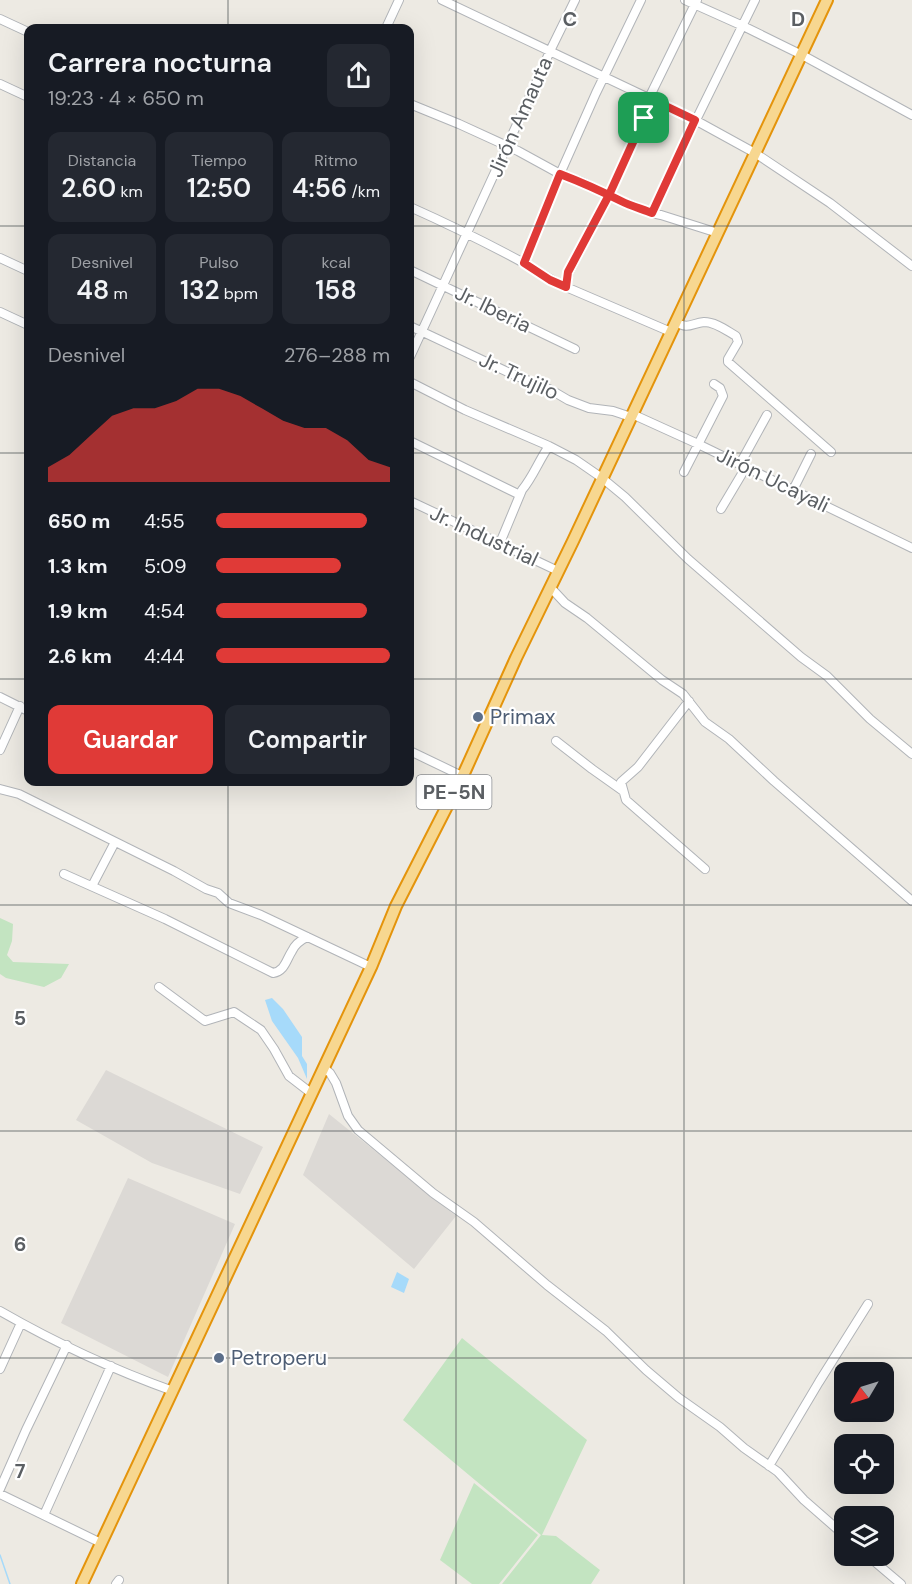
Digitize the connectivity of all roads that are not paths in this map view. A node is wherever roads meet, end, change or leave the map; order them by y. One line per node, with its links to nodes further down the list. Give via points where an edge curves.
1 (399, 0): 10 (street)
2 (442, 0): 13 (street)
3 (575, 0): 13 (street, Jirón Amauta)
4 (641, 0): 15 (street)
5 (685, 0): 8 (street)
6 (755, 0): 11 (street)
7 (827, 0): 14 (highway, PE-5N)
8 (695, 2): 11 (street); 18 (street)
9 (0, 19): 12 (street)
10 (388, 24)
11 (743, 26): 14 (street); 21 (street)
12 (24, 30)
13 (550, 51): 15 (street); 22 (street, Jirón Amauta)
14 (802, 55): 20 (street); 23 (highway, PE-5N)
15 (604, 76): 18 (street); 24 (street)
16 (0, 84): 17 (street)
17 (24, 95)
18 (649, 98): 21 (street); 25 (street, via 644,118)
19 (414, 105): 22 (street)
20 (912, 115)
21 (695, 120): 23 (street); 27 (street)
22 (507, 146): 24 (street); 29 (street, Jirón Amauta)
23 (755, 153): 28 (highway, PE-5N); 32 (street, via 830,203)
24 (560, 174): 25 (street); 31 (street)
25 (609, 195): 27 (street); 36 (street, via 568,272)
26 (414, 209): 29 (street)
27 (652, 213): 28 (street)
28 (718, 233): 39 (highway, PE-5N)
29 (467, 234): 31 (street); 35 (street, Jirón Amauta)
30 (0, 258): 33 (street)
31 (524, 263): 36 (street)
32 (912, 266)
33 (24, 269)
34 (414, 272): 35 (street, Jr. Iberia)
35 (443, 285): 41 (street, Jirón Amauta); 43 (street, Jr. Iberia)
36 (566, 287): 39 (street)
37 (0, 312): 38 (street)
38 (24, 324)
39 (674, 327): 46 (highway, PE-5N); 51 (street, via 703,322 736,336 738,342 728,362)
40 (414, 328): 41 (street, Jr. Trujilo)
41 (421, 331): 42 (street, Jirón Amauta); 46 (street, Jr. Trujilo, via 568,400)
42 (414, 348)
43 (575, 349)
44 (414, 384): 50 (street)
45 (714, 384): 49 (street, via 723,396)
46 (632, 415): 49 (street, Jirón Ucayali); 55 (highway, PE-5N)
47 (767, 415): 53 (street)
48 (414, 443): 57 (street)
49 (698, 444): 53 (street, Jirón Ucayali); 54 (street)
50 (549, 446): 55 (street); 57 (street)
51 (831, 452)
52 (811, 454): 56 (street)
53 (743, 466): 56 (street, Jirón Ucayali); 59 (street)
54 (684, 472)
55 (602, 478): 62 (highway, PE-5N); 71 (street, via 688,559 827,676)
56 (793, 490): 61 (street, Jirón Ucayali)
57 (520, 495): 60 (street)
58 (414, 503): 60 (street, Jr. Industrial)
59 (721, 508)
60 (500, 543): 62 (street, Jr. Industrial)
61 (912, 548)
62 (558, 571): 63 (highway, PE-5N)
63 (550, 588): 65 (street); 72 (highway, PE-5N)
64 (0, 697): 66 (street)
65 (688, 701): 74 (street, via 638,767 621,782); 79 (street, via 705,722)
66 (20, 706): 67 (street); 69 (street)
67 (24, 708)
68 (556, 741): 74 (street)
69 (0, 750)
70 (414, 753): 72 (street)
71 (912, 754)
72 (462, 776): 81 (highway, PE-5N, via 404,890)
73 (0, 789): 75 (street, via 19,794)
74 (623, 791): 76 (street, via 626,800)
75 (115, 842): 78 (street); 80 (street, via 218,893 229,903)
76 (705, 869)
77 (64, 874): 78 (street)
78 (92, 886): 80 (street, via 273,973 284,967 292,950)
79 (912, 901)
80 (307, 937): 81 (street)
81 (371, 967): 83 (highway, PE-5N)
82 (159, 987): 84 (street, via 205,1020 234,1012 261,1030 289,1076)
83 (324, 1068): 84 (highway, PE-5N); 92 (street, via 336,1083 348,1116 358,1130 606,1331 679,1398)
84 (311, 1094): 91 (highway, PE-5N)
85 (868, 1304): 92 (street)
86 (0, 1311): 87 (street)
87 (21, 1323): 88 (street); 90 (street)
88 (68, 1345): 89 (street); 93 (street)
89 (111, 1365): 91 (street); 95 (street)
90 (0, 1369)
91 (173, 1391): 97 (highway, PE-5N)
92 (769, 1466): 96 (street)
93 (0, 1489)
94 (0, 1494): 95 (street)
95 (44, 1515): 97 (street)
96 (834, 1526)
97 (101, 1544): 99 (highway, PE-5N)
98 (880, 1566): 100 (street)
99 (82, 1584)
100 (901, 1584)

